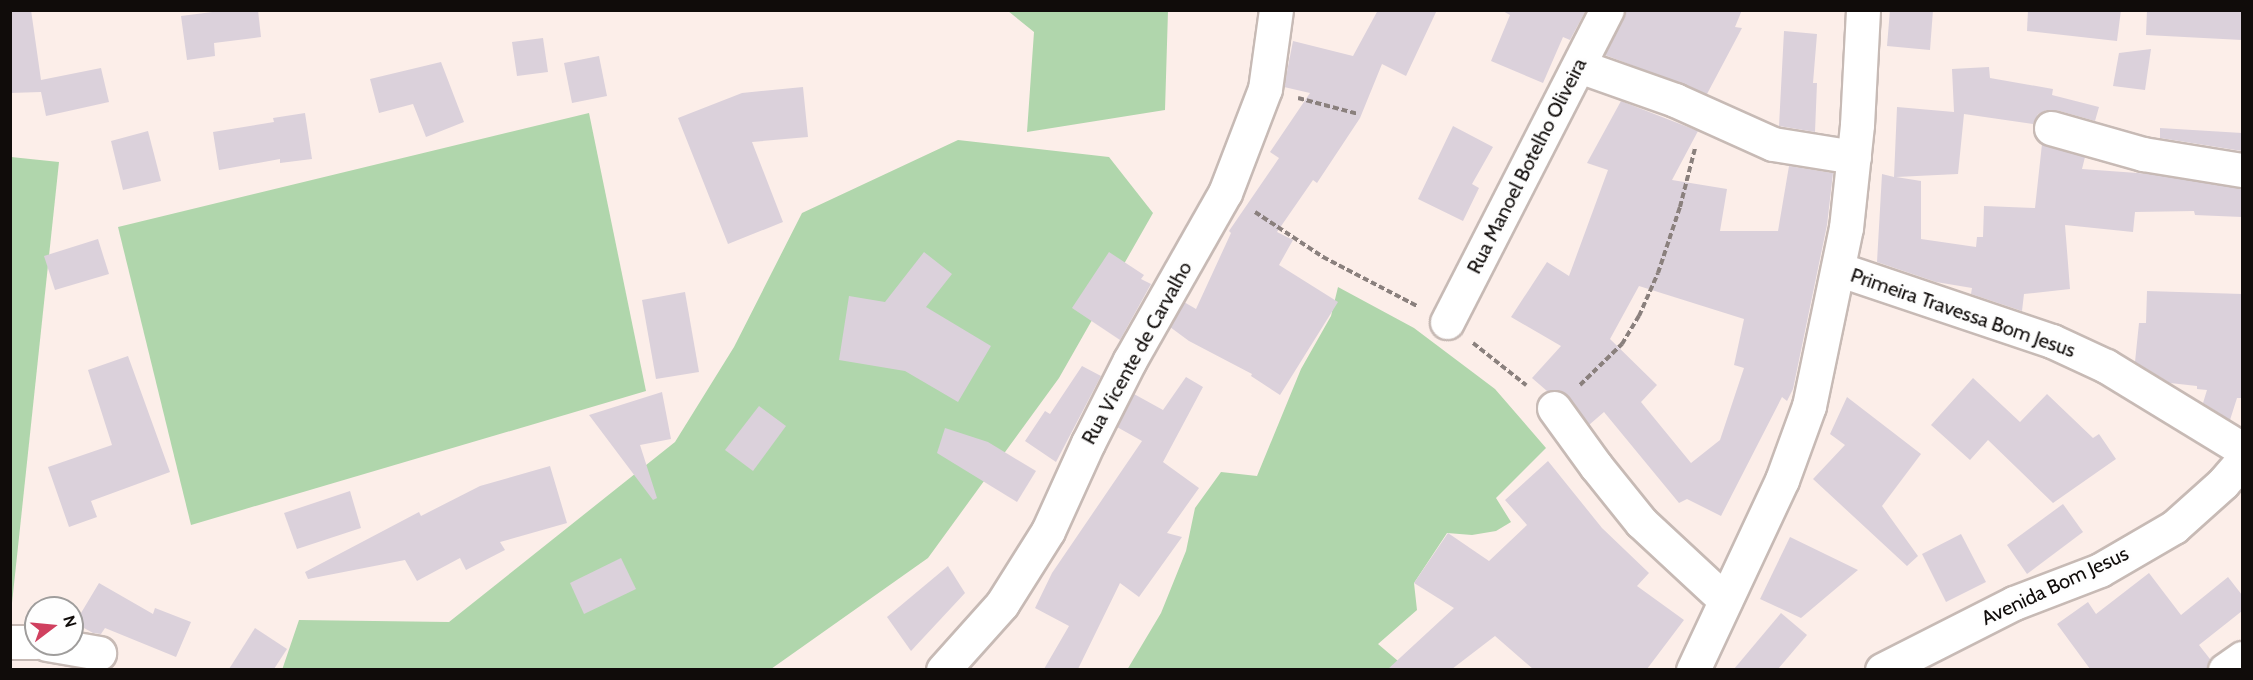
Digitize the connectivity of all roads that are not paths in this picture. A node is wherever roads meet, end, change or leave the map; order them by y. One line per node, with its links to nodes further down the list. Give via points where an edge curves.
1 (1276, 10): 17 (street, Rua Vicente de Carvalho, via 1265,89 1225,193 1130,360 1048,531 1002,604)
2 (1607, 10): 4 (street, Rua Manoel Botelho Oliveira)
3 (1863, 10): 6 (street)
4 (1579, 66): 6 (street, via 1707,114 1773,144); 9 (street, Rua Manoel Botelho Oliveira)
5 (2051, 128): 7 (street, via 2143,154)
6 (1854, 158): 8 (street)
7 (2242, 170)
8 (1838, 269): 11 (street, Primeira Travessa Bom Jesus, via 2052,341 2106,366); 13 (street, via 1809,406 1782,480)
9 (1447, 322)
10 (1554, 408): 13 (street, via 1641,522)
11 (2242, 449)
12 (2242, 460): 19 (street, Avenida Bom Jesus, via 2223,483 2174,527 2100,570 2014,603)
13 (1725, 600): 18 (street)
14 (84, 650): 15 (street)
15 (99, 653)
16 (2242, 658): 20 (street)
17 (943, 669)
18 (1693, 669)
19 (1882, 669)
20 (2226, 669)

